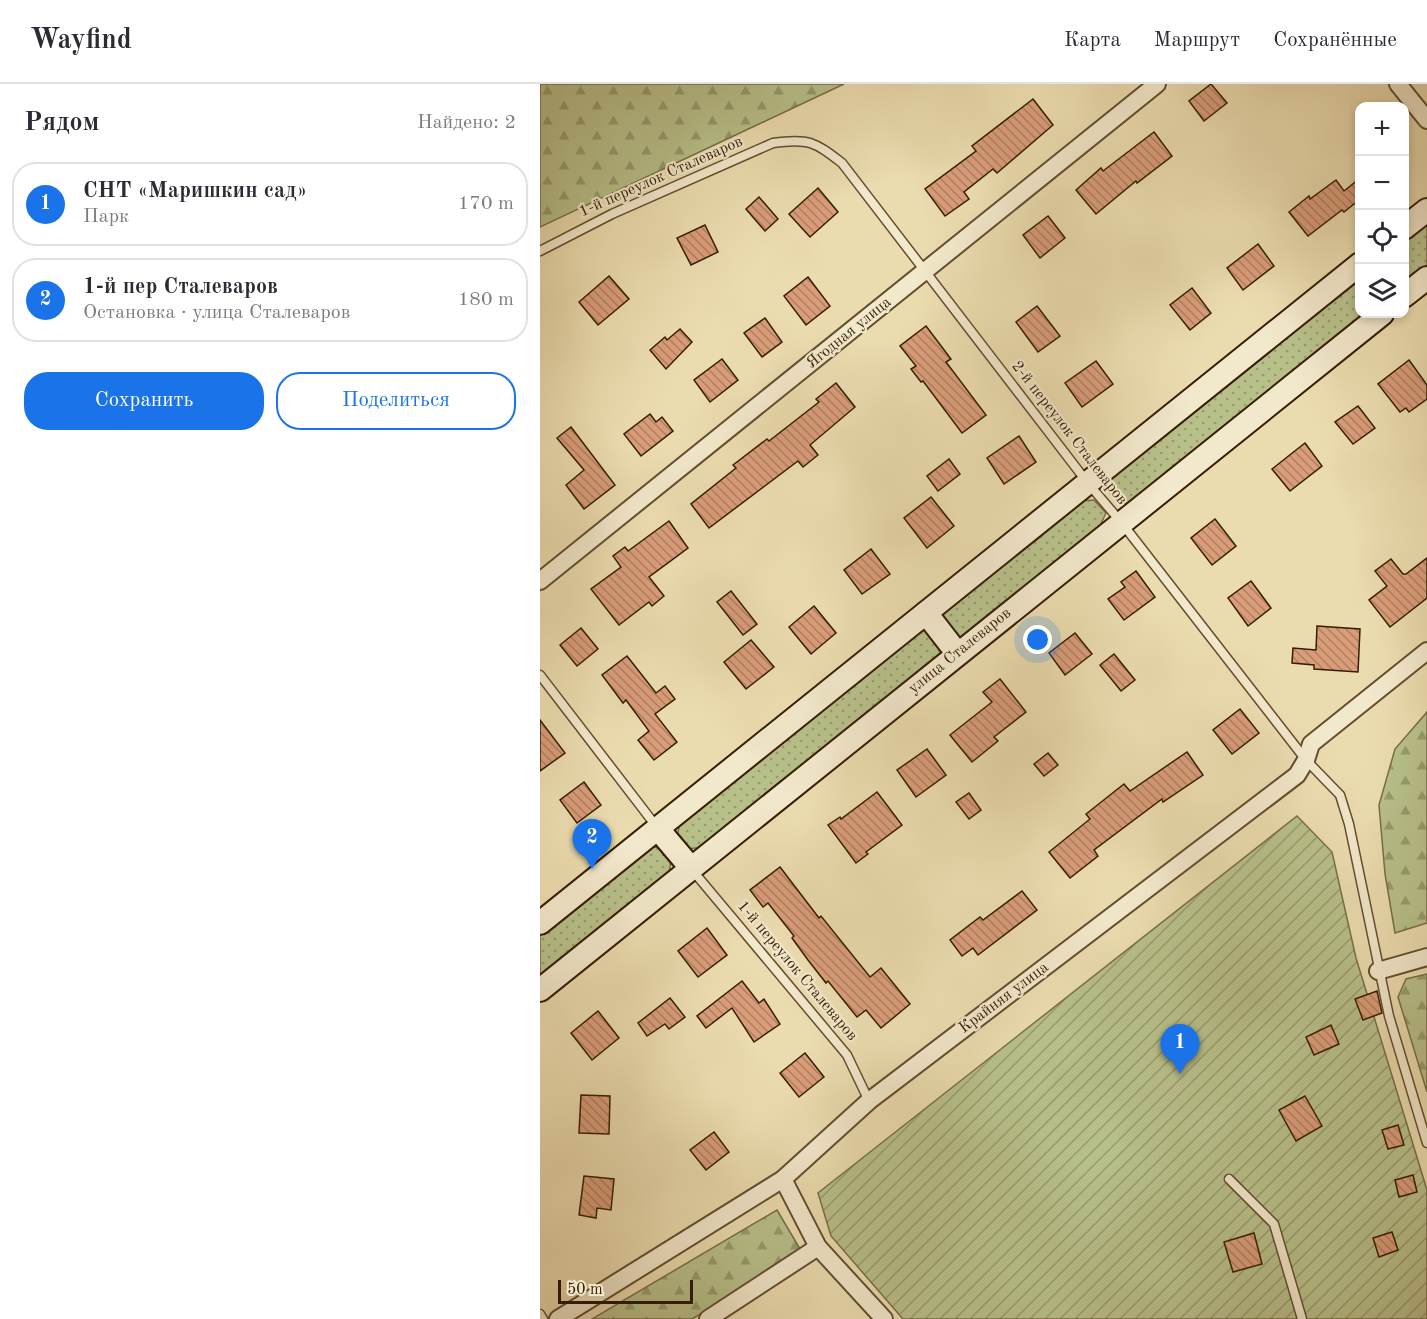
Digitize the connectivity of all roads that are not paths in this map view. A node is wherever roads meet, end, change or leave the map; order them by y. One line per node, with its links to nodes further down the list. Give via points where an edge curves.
1 (1157, 84): 9 (street, Ягодная улица)
2 (1398, 84): 3 (street)
3 (1427, 120)
4 (798, 139): 7 (lane, 1-й переулок Сталеваров, via 773,143 612,214); 9 (lane, 2-й переулок Сталеваров, via 820,147 842,163)
5 (1427, 210): 6 (main road)
6 (1409, 224)
7 (540, 251)
8 (1355, 267): 13 (main road)
9 (925, 272): 13 (lane, 2-й переулок Сталеваров); 15 (street, Ягодная улица)
10 (1427, 278): 11 (main road)
11 (1409, 292)
12 (1377, 318): 14 (main road, улица Сталеваров)
13 (1087, 482): 14 (lane, 2-й переулок Сталеваров); 16 (main road)
14 (1121, 522): 18 (main road, улица Сталеваров); 20 (lane, 2-й переулок Сталеваров)
15 (540, 581)
16 (926, 613): 18 (main road); 21 (main road)
17 (1427, 651): 20 (street, Крайняя улица, via 1311,744)
18 (957, 653): 22 (main road, улица Сталеваров)
19 (540, 675): 21 (lane)
20 (1306, 760): 25 (lane, 2-й переулок Сталеваров, via 1340,795); 27 (street, Крайняя улица, via 1297,775)
21 (658, 829): 22 (main road); 23 (main road)
22 (691, 868): 26 (main road, улица Сталеваров); 27 (lane, 1-й переулок Сталеваров, via 847,1055)
23 (540, 923)
24 (1427, 957): 25 (street)
25 (1378, 971): 28 (lane, 2-й переулок Сталеваров)
26 (540, 990)
27 (869, 1101): 29 (street, Крайняя улица)
28 (1427, 1143)
29 (783, 1179): 31 (street); 34 (street, Крайняя улица)
30 (1229, 1179): 37 (lane, via 1274,1224)
31 (818, 1247): 35 (street); 36 (street)
32 (540, 1314): 33 (lane)
33 (543, 1319)
34 (558, 1319)
35 (708, 1319)
36 (884, 1319)
37 (1302, 1319)

